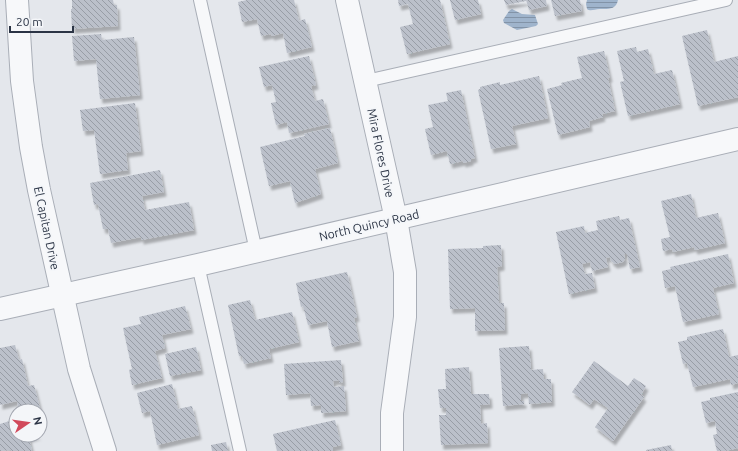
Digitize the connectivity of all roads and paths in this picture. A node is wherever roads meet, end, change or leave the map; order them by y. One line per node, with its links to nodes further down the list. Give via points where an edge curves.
1 (17, 0): 10 (street, El Capitan Drive, via 22,81 31,147)
2 (200, 0): 8 (lane)
3 (347, 0): 5 (street, Mira Flores Drive)
4 (726, 0): 5 (lane)
5 (366, 81): 7 (street, Mira Flores Drive)
6 (738, 140): 7 (street, North Quincy Road)
7 (396, 219): 8 (street, North Quincy Road); 14 (street, Mira Flores Drive, via 404,259 406,295 393,400)
8 (256, 251): 9 (street, North Quincy Road)
9 (198, 265): 10 (street, North Quincy Road); 13 (lane)
10 (62, 295): 11 (street, North Quincy Road); 12 (street, El Capitan Drive, via 79,369)
11 (0, 309)
12 (105, 451)
13 (240, 451)
14 (392, 451)

